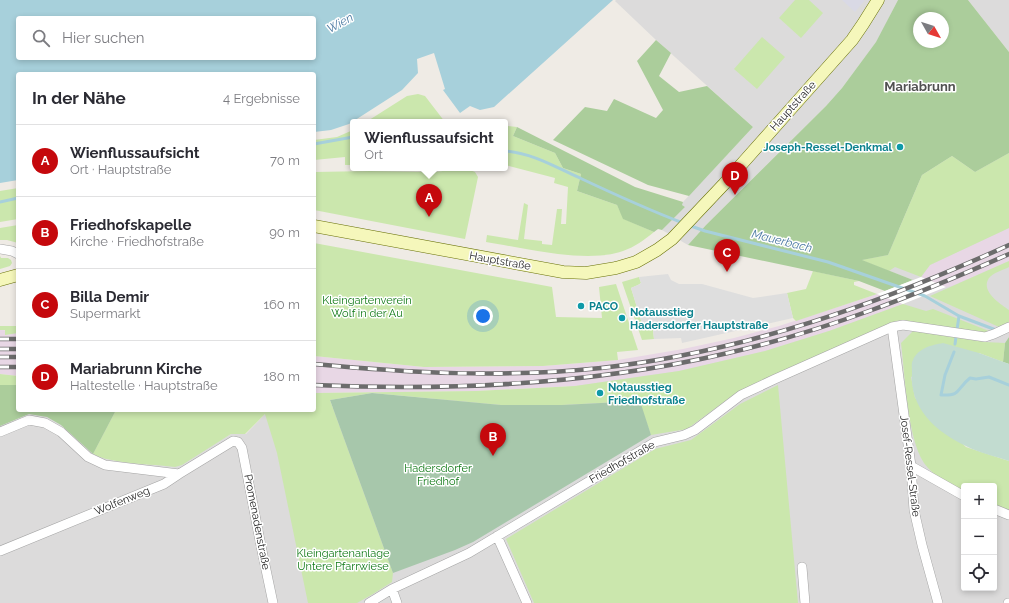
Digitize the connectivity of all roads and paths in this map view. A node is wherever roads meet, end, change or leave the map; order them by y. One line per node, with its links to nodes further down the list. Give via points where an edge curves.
1 (878, 0): 2 (main road, Hauptstraße, via 852,40 702,208 677,234 636,262 602,272 574,273)
2 (316, 226)
3 (0, 249): 4 (street)
4 (16, 253)
5 (16, 276): 6 (main road)
6 (0, 280)
7 (892, 327): 8 (street, Friedhofstraße, via 903,324 981,336 994,334); 11 (street, Josef-Ressel-Straße); 16 (street, Friedhofstraße, via 741,395 695,430 655,442)
8 (1009, 327)
9 (0, 432): 12 (street, via 29,420 45,423 60,432 88,457 105,465)
10 (238, 442): 12 (street, Wolfenweg, via 233,441); 20 (street, Promenadenstraße, via 242,448)
11 (911, 466): 13 (street); 25 (street, Josef-Ressel-Straße, via 914,510)
12 (179, 474): 17 (street, Wolfenweg, via 164,484)
13 (961, 494)
14 (997, 510): 15 (street)
15 (1009, 515)
16 (497, 536): 19 (street, Friedhofstraße, via 469,553); 23 (street)
17 (0, 551)
18 (802, 567): 24 (street)
19 (392, 589): 21 (street, Friedhofstraße); 22 (street)
20 (273, 603)
21 (369, 603)
22 (397, 603)
23 (527, 603)
24 (805, 603)
25 (938, 603)

